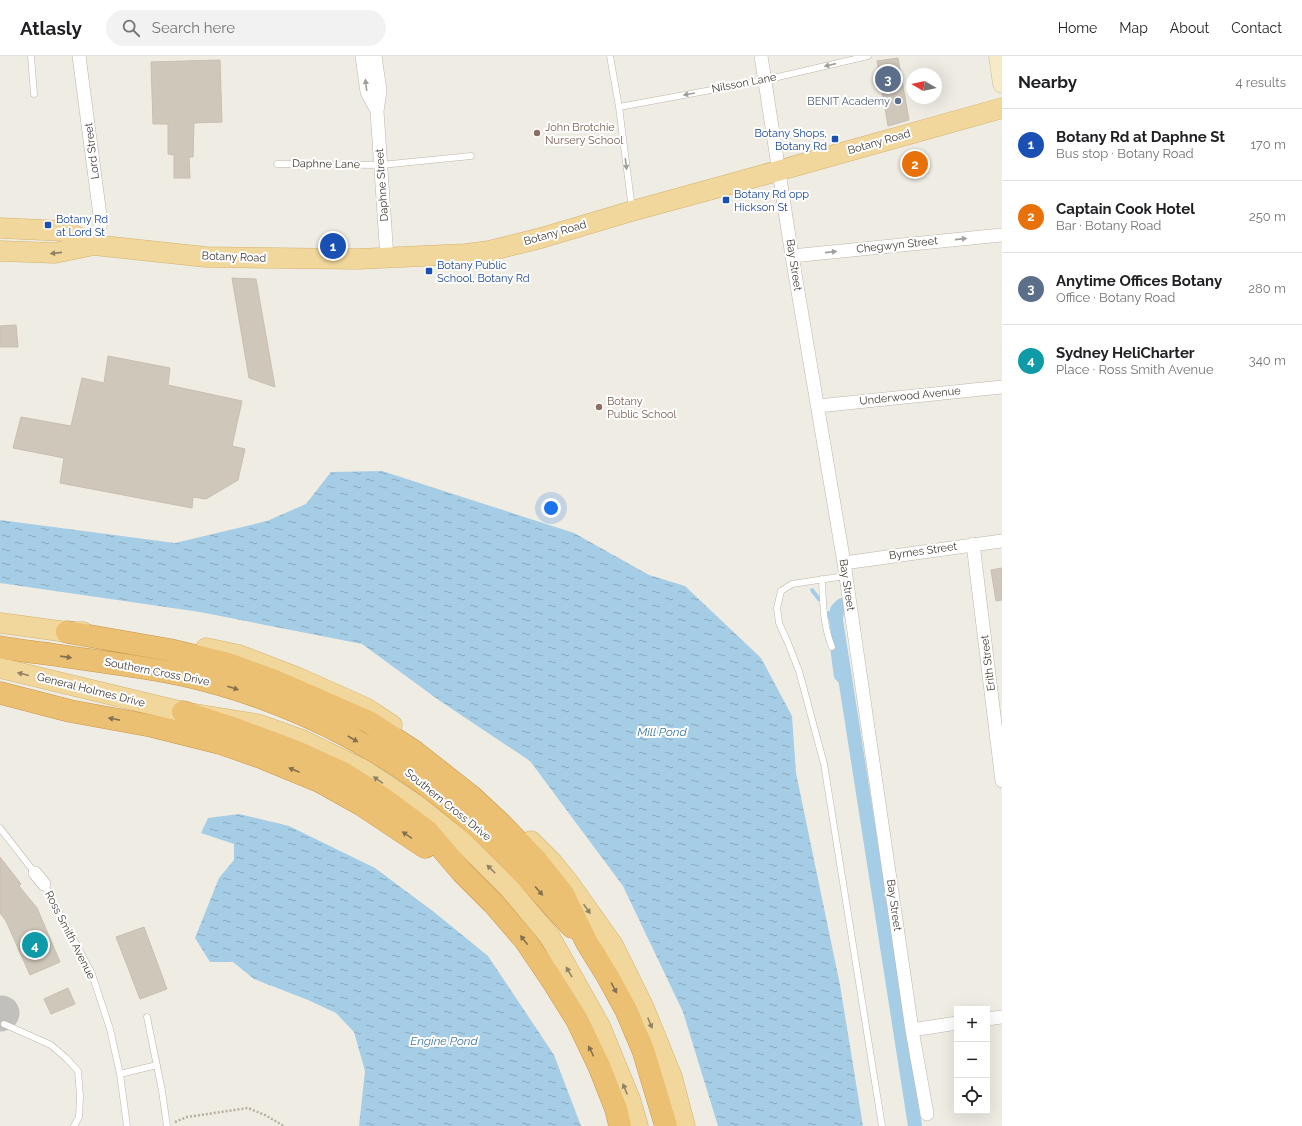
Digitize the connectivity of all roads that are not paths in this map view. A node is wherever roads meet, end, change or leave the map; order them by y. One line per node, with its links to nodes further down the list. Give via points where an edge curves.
1 (31, 56): 11 (lane)
2 (79, 56): 22 (street, Lord Street, via 101,223)
3 (362, 56): 14 (street, Daphne Street, one-way to 3, via 367,92)
4 (375, 56): 14 (street, Daphne Street, via 380,91)
5 (610, 56): 12 (lane)
6 (761, 56): 9 (street, Bay Street)
7 (868, 56): 9 (lane, Nilsson Lane, one-way to 9)
8 (998, 56): 10 (street)
9 (765, 80): 12 (lane, Nilsson Lane, one-way to 12); 18 (street, Bay Street)
10 (1002, 84)
11 (34, 94)
12 (619, 107): 19 (lane, one-way to 19)
13 (1002, 108): 18 (main road, Botany Road)
14 (377, 111): 17 (street, Daphne Street)
15 (471, 156): 17 (lane, Daphne Lane)
16 (277, 164): 17 (lane, Daphne Lane)
17 (380, 165): 25 (street, Daphne Street)
18 (779, 170): 19 (main road, Botany Road); 24 (street, Bay Street)
19 (632, 211): 25 (main road, Botany Road, via 489,251)
20 (0, 228): 22 (main road, Botany Road, via 65,231)
21 (1002, 235): 24 (street, Chegwyn Street, one-way to 21)
22 (94, 245): 23 (main road, Botany Road, one-way to 23, via 55,254); 25 (main road, Botany Road, via 206,256)
23 (0, 251)
24 (792, 256): 27 (street, Bay Street)
25 (387, 258)
26 (1002, 387): 27 (street, Underwood Avenue)
27 (818, 406): 30 (street, Bay Street)
28 (1002, 541): 29 (street, Byrnes Street)
29 (973, 544): 30 (street, Byrnes Street); 40 (street, Erith Street)
30 (844, 562): 31 (street, Bay Street)
31 (845, 576): 32 (lane); 51 (street, Bay Street)
32 (822, 579): 36 (lane, via 826,633); 62 (lane, via 792,584 781,591 777,608 779,623 799,671 824,764)
33 (0, 623): 34 (main road)
34 (67, 632): 45 (highway, via 170,650 228,664 275,681 369,722 415,752 471,796 501,824 536,860 563,894); 61 (main road, one-way to 61, via 136,634 239,655 366,708 413,738 471,782 553,863 612,945 647,1015 672,1077)
35 (0, 647): 45 (highway, Southern Cross Drive, one-way to 45, via 182,675 233,688 290,709 349,736 401,767 433,790 490,839)
36 (832, 647)
37 (0, 668): 39 (main road, General Holmes Drive, one-way to 37)
38 (0, 693): 42 (highway, one-way to 38, via 362,805 319,781 263,758 220,743 152,726 70,711)
39 (183, 712): 42 (highway, via 297,752 343,774 384,799 427,831); 59 (main road, General Holmes Drive, one-way to 39, via 630,1099 600,1026 550,937 510,889 463,842 418,806 364,770 302,740 257,724)
40 (1002, 781)
41 (0, 828): 43 (lane, Ross Smith Avenue)
42 (462, 872): 58 (highway, one-way to 42, via 599,1066 577,1020 525,940 493,902)
43 (35, 873): 44 (street, Ross Smith Avenue)
44 (44, 884): 53 (lane, Ross Smith Avenue, via 92,974 110,1029)
45 (587, 942): 60 (highway, one-way to 60, via 626,1010 640,1044)
46 (147, 1017): 52 (lane)
47 (1002, 1017): 48 (street)
48 (990, 1019)
49 (954, 1023): 51 (street)
50 (4, 1024): 55 (lane, via 51,1045 78,1071 79,1116)
51 (912, 1030): 54 (street, Bay Street)
52 (157, 1065): 53 (lane); 57 (lane)
53 (120, 1074): 56 (lane, Ross Smith Avenue)
54 (928, 1114)
55 (74, 1126)
56 (127, 1126)
57 (167, 1126)
58 (620, 1126)
59 (638, 1126)
60 (666, 1126)
61 (685, 1126)
62 (882, 1126)

